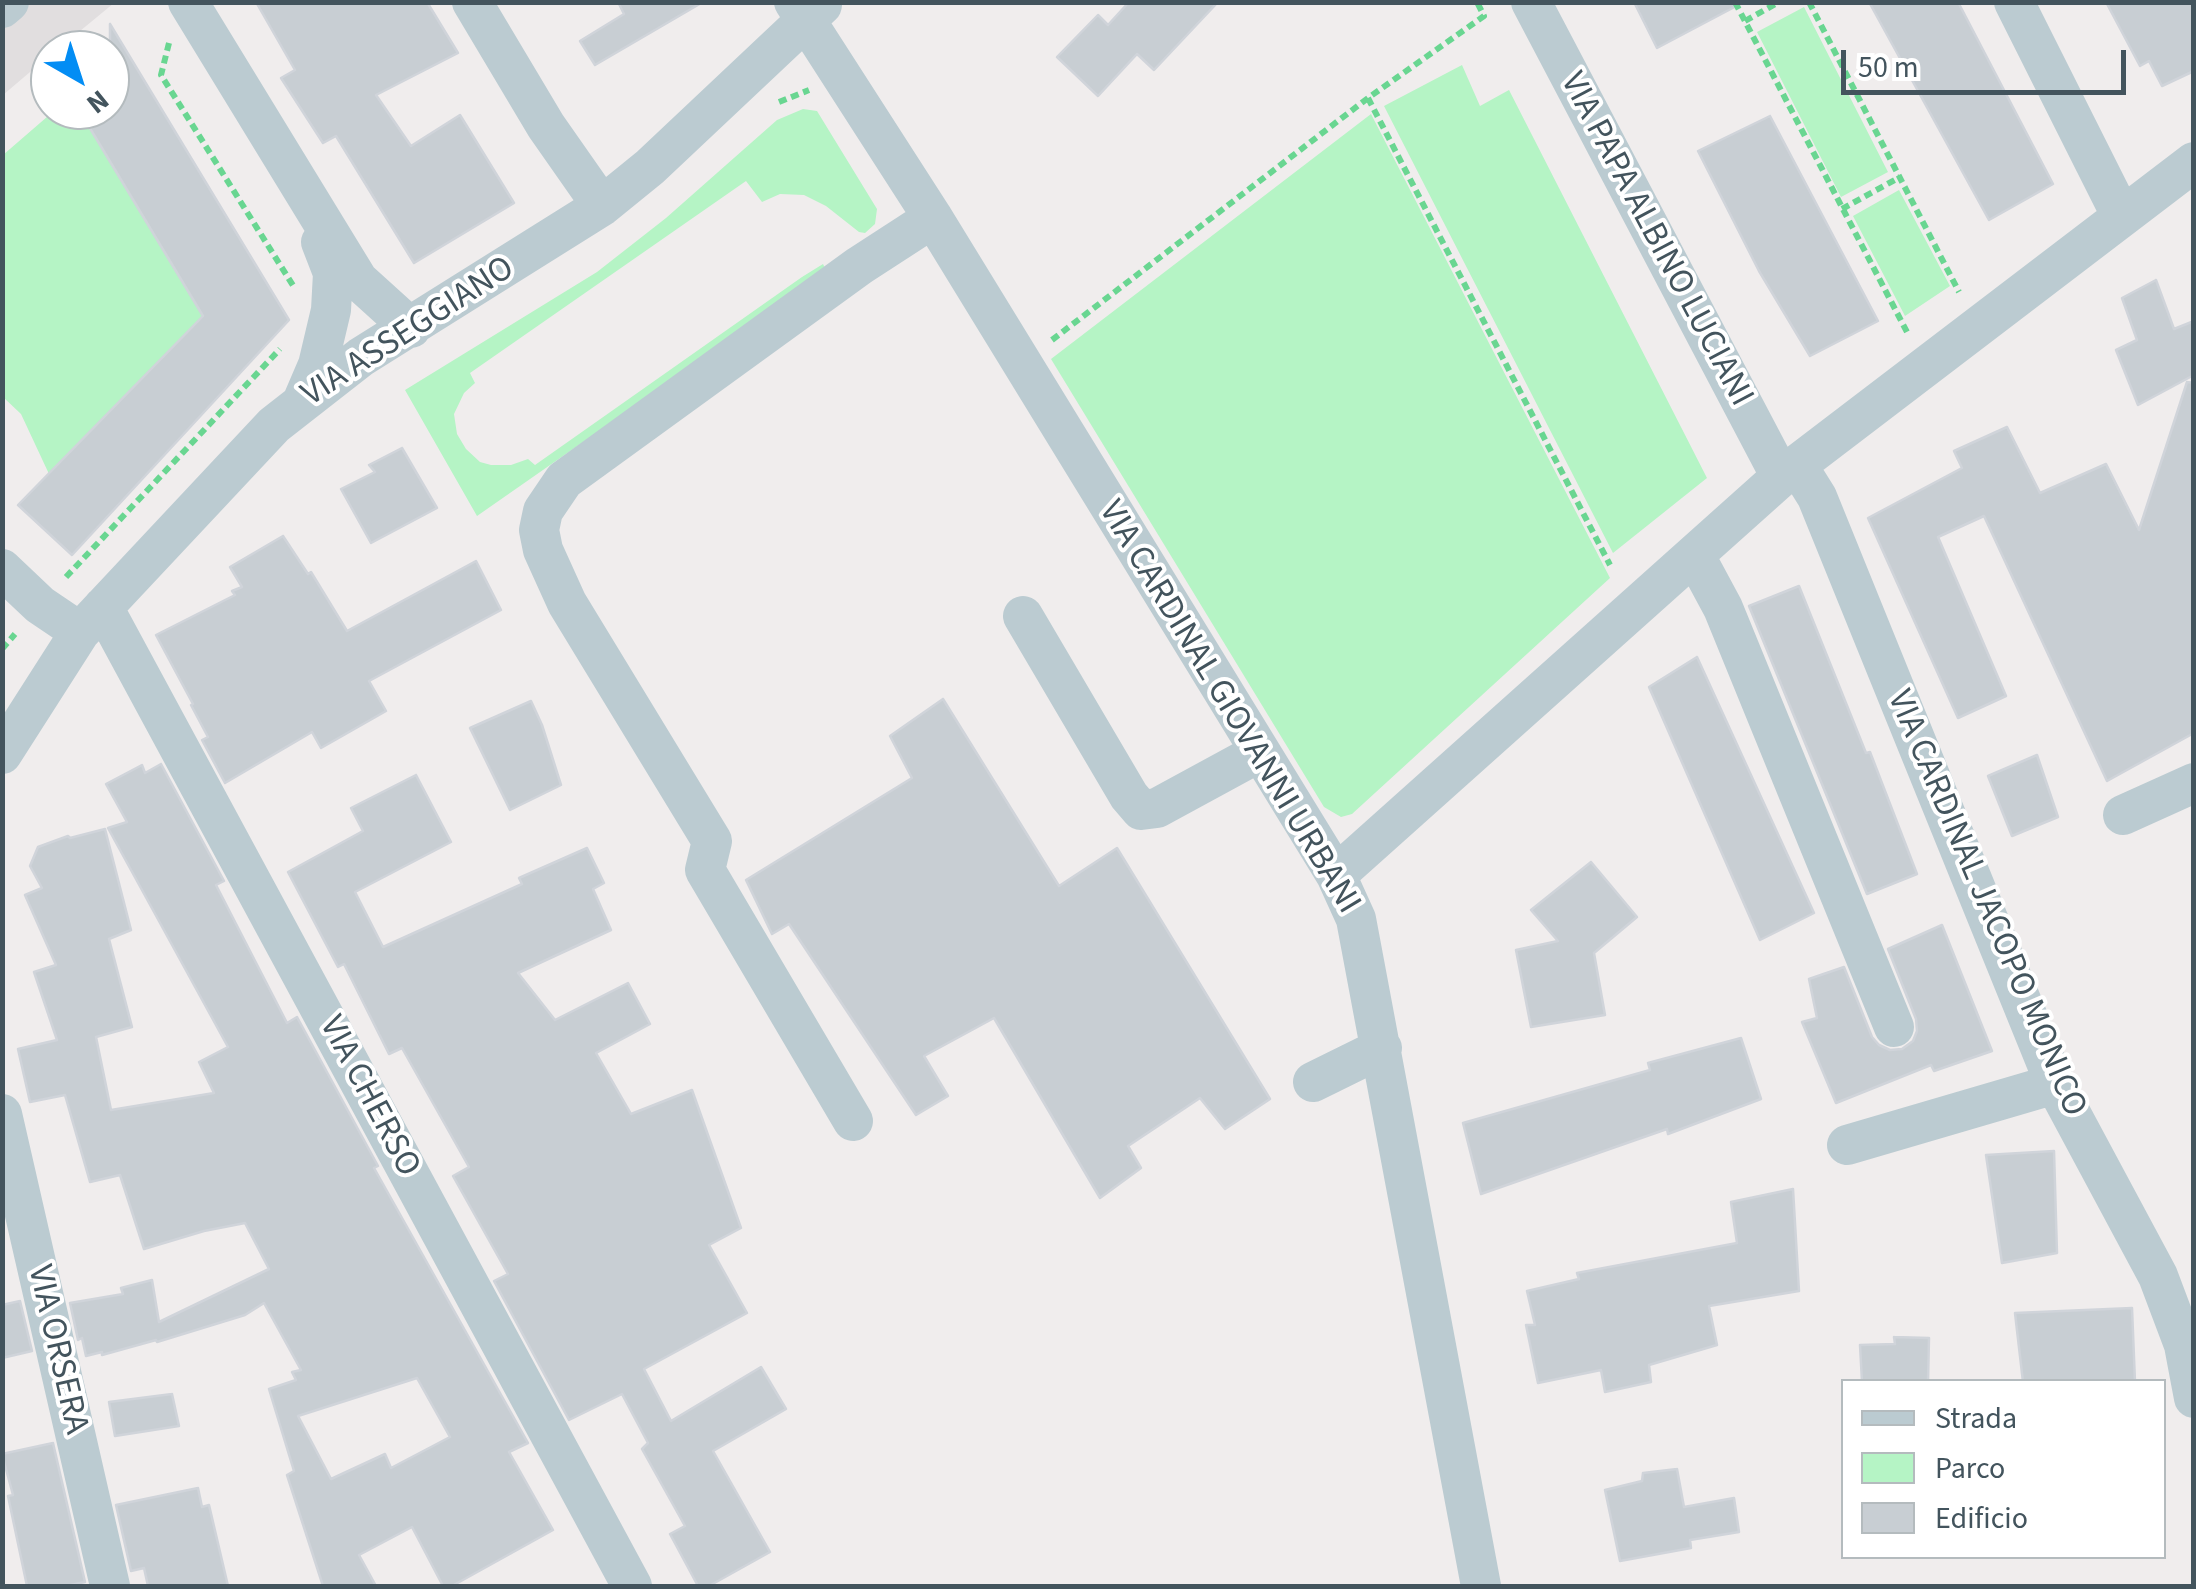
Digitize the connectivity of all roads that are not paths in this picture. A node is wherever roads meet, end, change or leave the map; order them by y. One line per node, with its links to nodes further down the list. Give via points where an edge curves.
1 (9, 2): 5 (street)
2 (472, 2): 10 (street)
3 (1531, 2): 15 (street, VIA PAPA ALBINO LUCIANI)
4 (2014, 2): 11 (street)
5 (2, 8)
6 (808, 9): 10 (street, VIA ASSEGGIANO); 12 (street, VIA CARDINAL GIOVANNI URBANI)
7 (180, 16): 9 (street)
8 (2194, 162): 11 (street)
9 (300, 187): 13 (street, via 358,280); 14 (street, via 333,274 318,365)
10 (602, 206): 13 (street, VIA ASSEGGIANO)
11 (2122, 216): 15 (street)
12 (933, 218): 21 (street, VIA CARDINAL GIOVANNI URBANI); 30 (street, via 564,480 539,530 567,603 712,841 705,870)
13 (411, 328): 14 (street, VIA ASSEGGIANO)
14 (303, 400): 19 (street, VIA ASSEGGIANO)
15 (1789, 471): 16 (street); 28 (street, VIA CARDINAL JACOPO MONICO, via 1818,497)
16 (1695, 556): 24 (street); 25 (street, via 1723,608)
17 (2, 569): 19 (street, via 40,605)
18 (1023, 616): 21 (street, via 1141,810 1157,808)
19 (91, 619): 20 (street, VIA ASSEGGIANO); 34 (street, VIA CHERSO)
20 (8, 734)
21 (1260, 752): 24 (street, VIA CARDINAL GIOVANNI URBANI)
22 (2194, 783): 23 (street)
23 (2123, 815)
24 (1336, 876): 26 (street, VIA CARDINAL GIOVANNI URBANI, via 1356,918)
25 (1894, 1027)
26 (1382, 1048): 27 (street); 35 (street, VIA CARDINAL GIOVANNI URBANI)
27 (1313, 1082)
28 (2054, 1084): 31 (street); 32 (street, VIA CARDINAL JACOPO MONICO, via 2158,1276 2184,1345)
29 (2, 1114): 33 (street, VIA ORSERA)
30 (853, 1120)
31 (1847, 1145)
32 (2194, 1398)
33 (110, 1586)
34 (632, 1586)
35 (1481, 1586)

